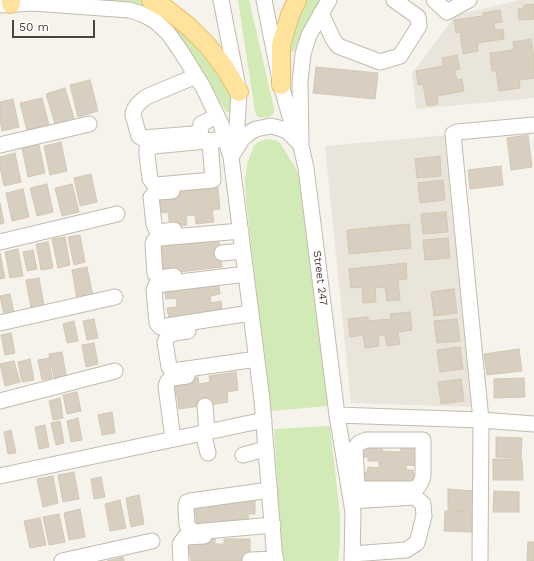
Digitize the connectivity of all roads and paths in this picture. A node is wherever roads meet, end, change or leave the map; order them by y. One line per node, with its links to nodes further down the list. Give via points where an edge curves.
1 (151, 0): 13 (main road, via 188,26 208,46)
2 (221, 0): 13 (street)
3 (264, 0): 12 (street)
4 (297, 0): 12 (main road, via 281,45)
5 (329, 0): 10 (street, Street 247)
6 (394, 0): 10 (street, via 418,17 420,26 400,56 380,62 338,46)
7 (434, 0): 8 (street, via 447,12)
8 (470, 0)
9 (7, 3): 11 (street, via 129,10 142,14 155,21 168,33)
10 (321, 13): 20 (street, Street 247, via 309,35 303,54 300,81)
11 (196, 76): 14 (street); 14 (street, via 146,97 137,104 133,115 139,136 142,138 194,134 201,129 201,124)
12 (280, 85): 20 (street)
13 (239, 92): 21 (street, via 237,128)
14 (217, 116): 17 (street)
15 (89, 124): 19 (street)
16 (534, 125): 40 (street, via 453,134)
17 (226, 139): 18 (street); 21 (street)
18 (210, 141): 18 (street, via 154,146 147,149 150,180 156,185 213,180)
19 (0, 146)
20 (301, 146): 21 (street, via 287,131 271,126 256,128 242,139); 36 (street, Street 247, via 306,168)
21 (231, 157): 22 (street)
22 (235, 184): 24 (street); 24 (street, via 157,192 151,197 154,224 159,232)
23 (118, 214): 25 (street)
24 (240, 227): 26 (street); 28 (street, via 154,241 155,274 160,278)
25 (0, 242)
26 (243, 251): 27 (street); 28 (street)
27 (222, 253)
28 (246, 271): 30 (street); 30 (street, via 156,285 154,290 157,323 160,327)
29 (115, 297): 31 (street)
30 (251, 317): 32 (street); 32 (street, via 174,333 168,336 165,342 169,367 173,371)
31 (0, 323)
32 (257, 363): 39 (street); 43 (street, via 172,378 168,381 166,386)
33 (115, 370): 34 (street)
34 (0, 400)
35 (205, 406): 42 (street)
36 (337, 415): 37 (street); 51 (street, Street 247)
37 (375, 416): 38 (street); 44 (street)
38 (411, 418): 40 (street); 45 (street)
39 (264, 420): 42 (street); 46 (street)
40 (481, 420): 41 (street); 55 (street)
41 (534, 424)
42 (205, 432): 43 (street); 47 (street)
43 (173, 439): 49 (street)
44 (374, 440): 45 (street); 51 (street, via 366,440 355,448)
45 (410, 440): 51 (street, via 423,440 423,476 418,487)
46 (266, 449): 48 (street); 50 (street)
47 (208, 453)
48 (244, 455)
49 (0, 476)
50 (270, 490): 52 (street); 52 (street, via 187,502 187,525 194,532)
51 (353, 493): 54 (street, Street 247); 54 (street, via 415,497 422,504 424,516 417,543 406,550)
52 (273, 528): 57 (street); 59 (street, via 185,537 180,544)
53 (152, 541): 58 (street)
54 (352, 557)
55 (480, 559)
56 (250, 560): 57 (street)
57 (276, 560)
58 (62, 561)
59 (181, 561)

